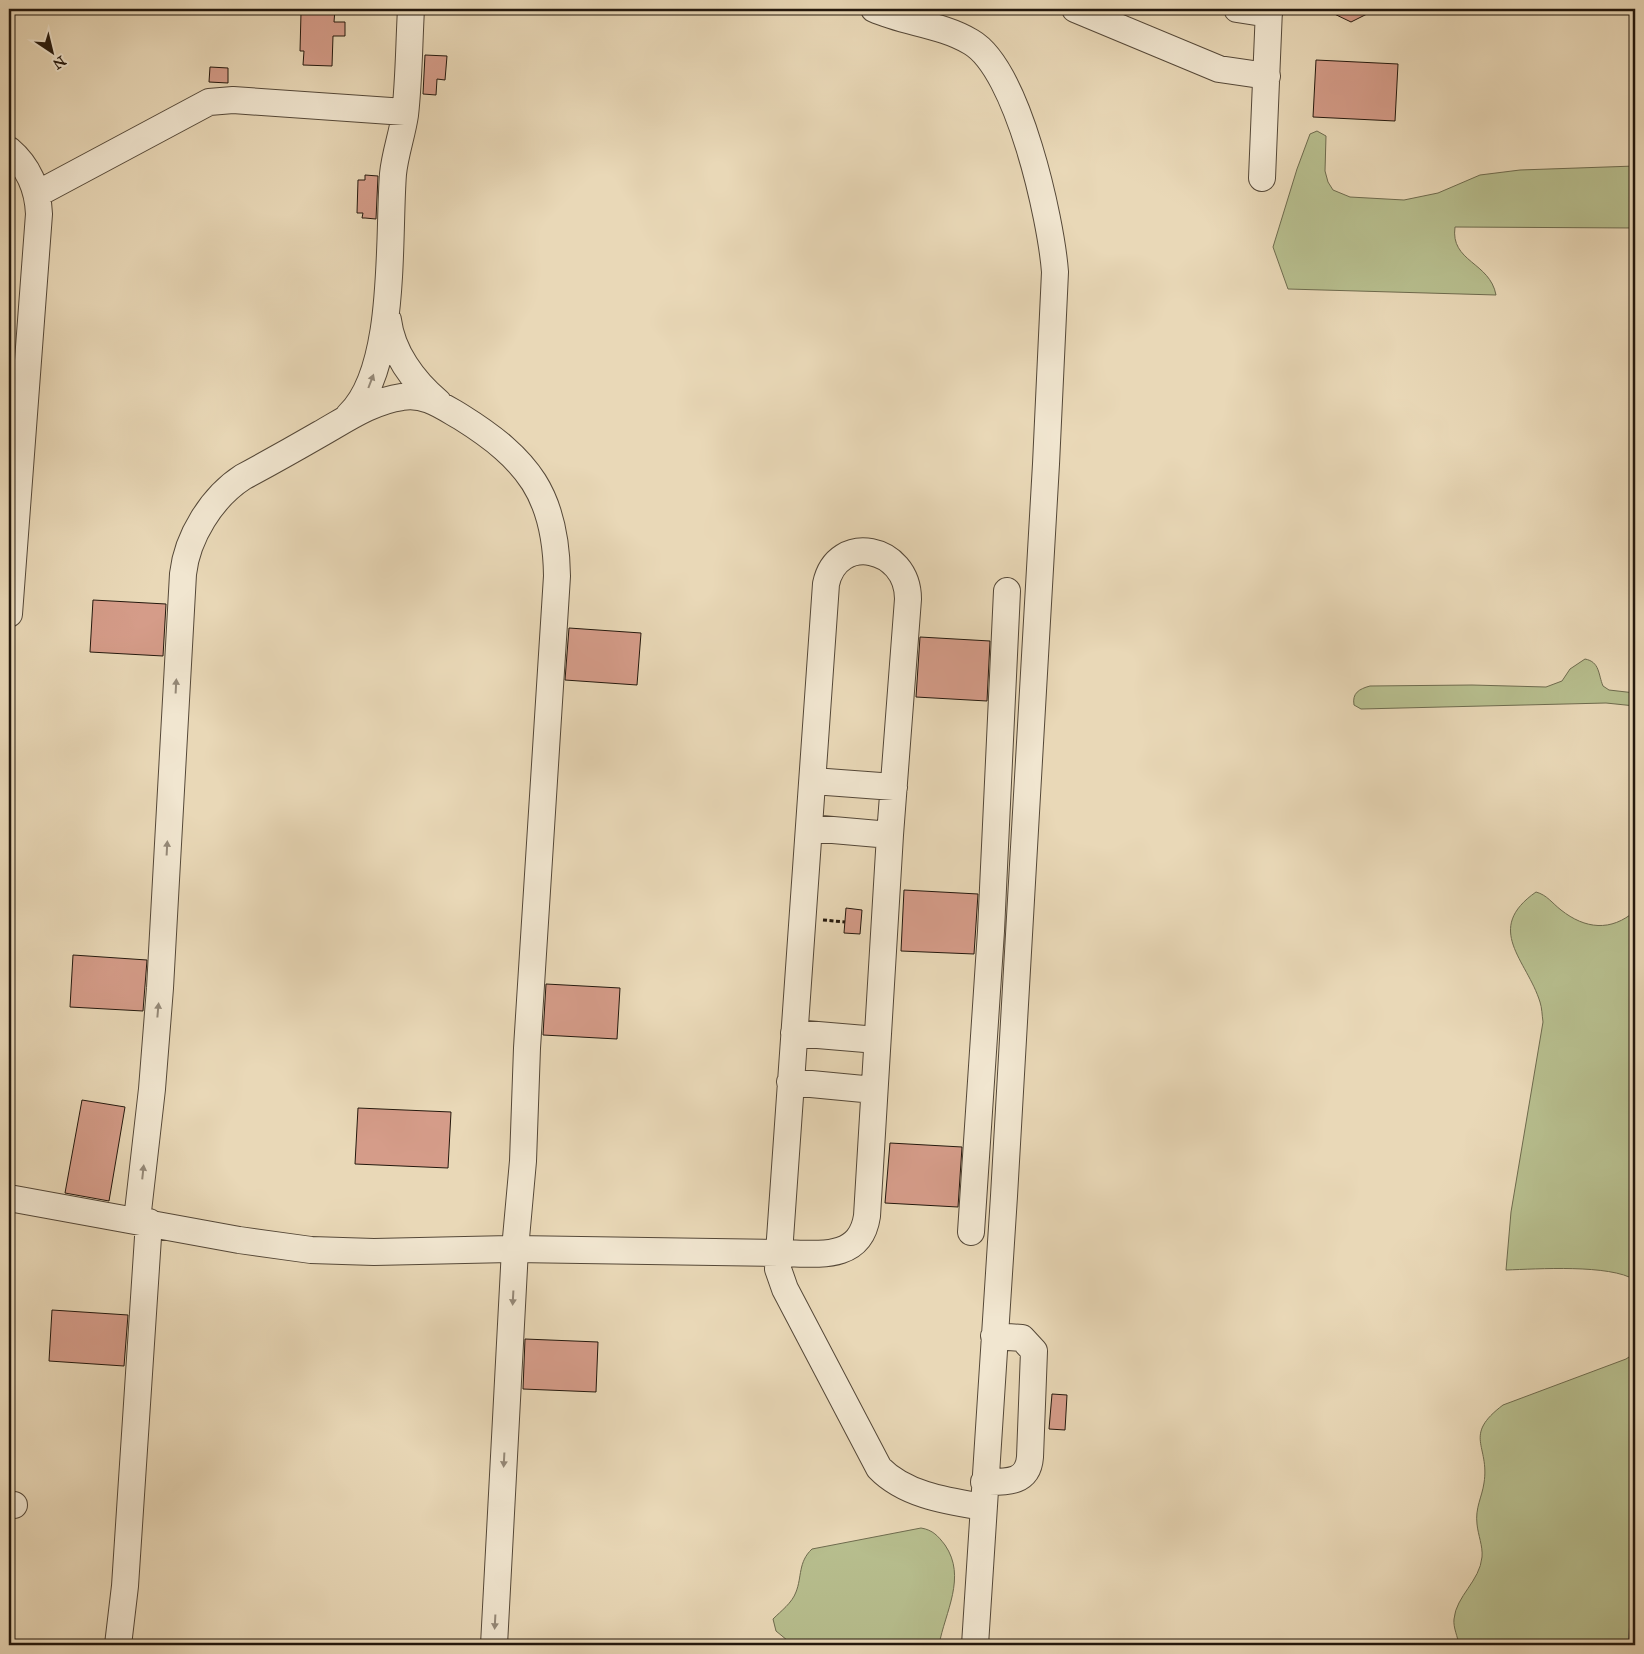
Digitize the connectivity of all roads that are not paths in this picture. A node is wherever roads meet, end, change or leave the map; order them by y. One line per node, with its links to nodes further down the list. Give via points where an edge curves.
1 (411, 9): 7 (lane)
2 (874, 9): 30 (lane, via 961,37 981,48 993,62 1015,107 1044,200 1054,265 1046,464)
3 (1075, 9): 6 (lane, via 1219,69)
4 (1237, 9): 5 (lane)
5 (1269, 11): 6 (lane)
6 (1267, 76): 9 (lane)
7 (405, 112): 10 (lane, via 233,100 208,102); 11 (lane, via 393,174)
8 (9, 150): 10 (lane, via 24,166)
9 (1262, 178)
10 (37, 194): 14 (lane, via 39,222)
11 (386, 304): 12 (lane, via 391,335 398,353 420,385); 13 (lane, one-way to 11, via 360,404 371,382 380,350)
12 (442, 406): 13 (lane, via 423,397 406,396 382,402); 28 (lane, via 494,441 524,468 548,509 556,546 557,576 527,1048 523,1161)
13 (344, 420): 26 (lane, one-way to 13, via 185,560 203,521 230,486)
14 (11, 534): 16 (lane)
15 (1007, 591): 27 (lane)
16 (9, 614)
17 (813, 781): 18 (lane); 18 (lane, via 827,578 836,564 846,557 857,552 873,552 896,565 908,591); 19 (lane)
18 (894, 787): 20 (lane)
19 (810, 828): 20 (lane); 21 (lane)
20 (890, 836): 22 (lane)
21 (794, 1033): 22 (lane); 23 (lane)
22 (877, 1040): 24 (lane)
23 (790, 1082): 24 (lane); 29 (lane)
24 (874, 1090): 29 (lane, via 867,1216 860,1235 852,1245 837,1252)
25 (9, 1198): 26 (lane)
26 (143, 1221): 28 (lane, via 311,1250); 32 (lane, via 125,1586)
27 (971, 1232)
28 (515, 1249): 29 (lane); 33 (lane, one-way to 33)
29 (779, 1253): 31 (lane, via 778,1269 782,1282 879,1468 916,1492)
30 (994, 1336): 31 (lane); 31 (lane, via 1022,1338 1034,1351 1030,1457 1028,1470 1018,1479)
31 (984, 1494): 34 (lane)
32 (118, 1645)
33 (494, 1645)
34 (975, 1645)

